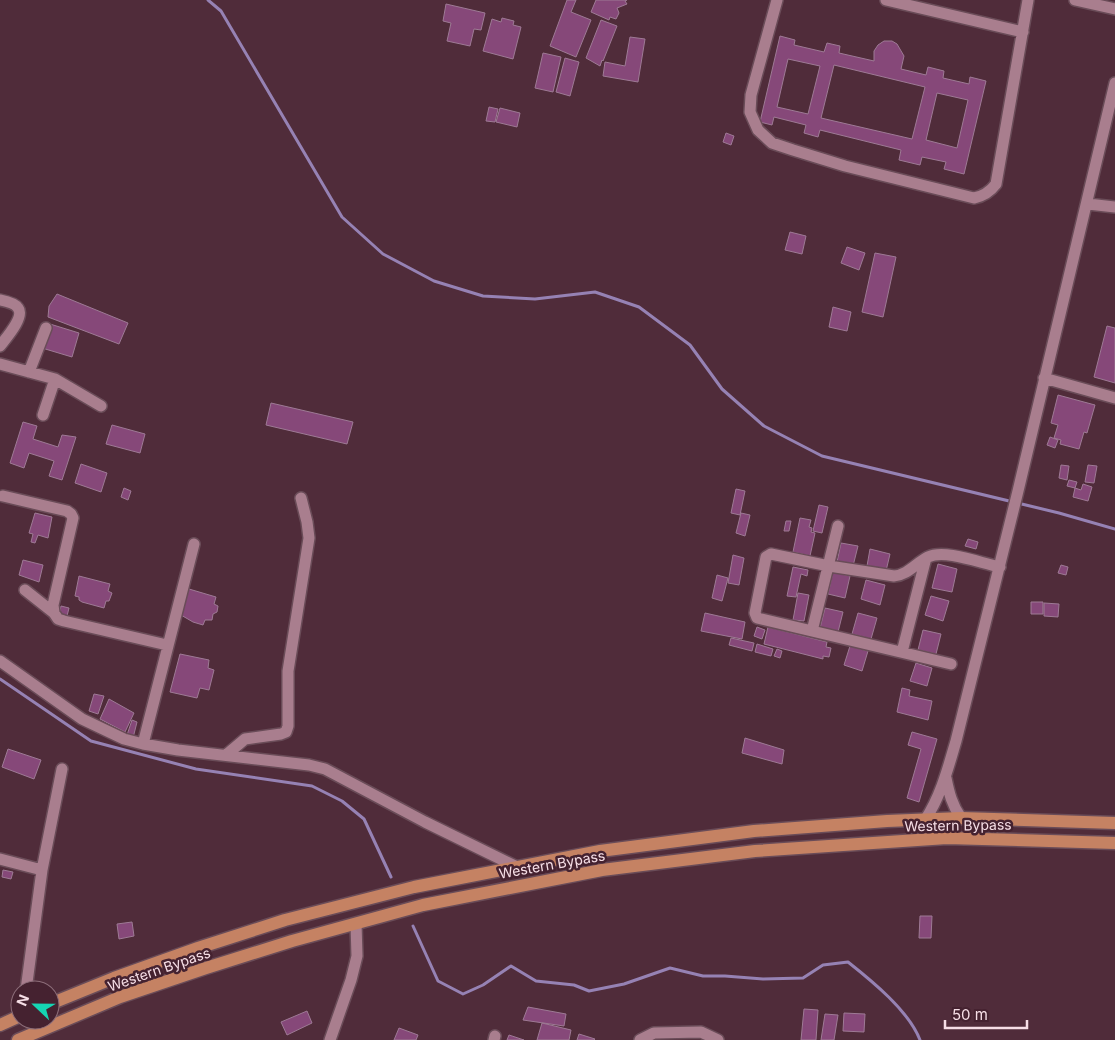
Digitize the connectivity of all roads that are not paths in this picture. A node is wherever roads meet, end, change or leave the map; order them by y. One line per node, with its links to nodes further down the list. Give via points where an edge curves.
1 (777, 0): 6 (street, via 751,95 750,112 758,130 772,143 793,150 974,198 982,197 996,184)
2 (886, 0): 6 (street)
3 (1028, 0): 6 (street)
4 (1076, 0): 5 (street)
5 (1115, 9)
6 (1023, 32)
7 (1115, 83): 8 (street)
8 (1088, 204): 9 (street); 15 (street)
9 (1115, 208)
10 (0, 300): 12 (street, via 17,306 20,314)
11 (46, 328): 14 (street)
12 (0, 346)
13 (0, 364): 14 (street)
14 (29, 372): 16 (street)
15 (1044, 378): 17 (street); 26 (street)
16 (54, 379): 18 (street); 19 (street)
17 (1115, 398)
18 (101, 406)
19 (43, 415)
20 (3, 496): 28 (street, via 67,511 73,518 53,605)
21 (301, 498): 35 (street, via 309,538 288,671 288,726 281,734 245,739)
22 (838, 526): 25 (street)
23 (194, 544): 30 (street)
24 (926, 558): 25 (street, via 901,575 894,576); 26 (street, via 942,553); 31 (street)
25 (829, 566): 29 (street); 29 (street, via 772,554 766,556 755,613 757,618)
26 (1000, 567): 37 (street)
27 (25, 590): 28 (street)
28 (54, 613): 30 (street, via 64,622)
29 (812, 631): 31 (street)
30 (168, 645): 34 (street)
31 (902, 652): 33 (street)
32 (0, 661): 34 (street, via 82,719)
33 (951, 664)
34 (143, 744): 35 (street)
35 (226, 756): 43 (street, via 325,769)
36 (62, 768): 44 (street)
37 (946, 777): 38 (street, via 951,802); 39 (street)
38 (960, 818): 39 (main road, Western Bypass); 40 (main road, Western Bypass)
39 (925, 820): 43 (main road, Western Bypass, via 754,831 600,851)
40 (1115, 823)
41 (1115, 843): 45 (main road, Western Bypass, via 958,838 755,850 602,870 423,905)
42 (0, 859): 44 (street)
43 (516, 866): 47 (main road, Western Bypass, via 414,887 284,920)
44 (42, 870): 46 (street)
45 (356, 924): 48 (main road, Western Bypass, via 292,941 120,997); 49 (street, via 356,956)
46 (27, 980)
47 (60, 1000)
48 (18, 1040)
49 (330, 1040)
50 (640, 1040): 51 (street, via 654,1033 701,1032)
51 (718, 1040)

